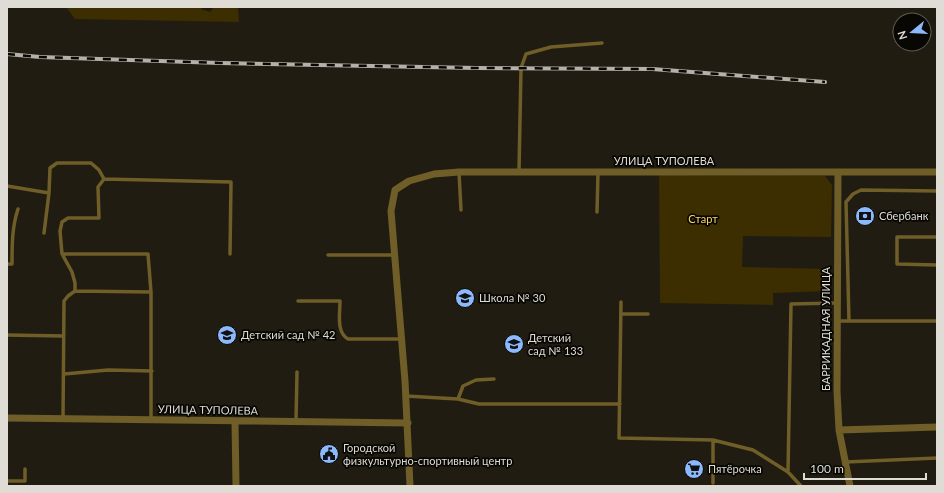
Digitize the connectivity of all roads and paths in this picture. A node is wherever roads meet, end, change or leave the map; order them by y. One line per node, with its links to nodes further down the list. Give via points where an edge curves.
1 (602, 43): 2 (lane, via 551,47 526,54 521,68)
2 (519, 171): 3 (street, УЛИЦА ТУПОЛЕВА); 6 (street, УЛИЦА ТУПОЛЕВА)
3 (459, 172): 12 (lane); 19 (street, УЛИЦА ТУПОЛЕВА, via 434,174 409,181 395,190 391,211)
4 (838, 172): 5 (street, УЛИЦА ТУПОЛЕВА); 6 (street, УЛИЦА ТУПОЛЕВА); 26 (street, БАРРИКАДНАЯ УЛИЦА)
5 (937, 172)
6 (598, 173): 13 (lane)
7 (104, 179): 10 (lane, via 91,163 57,163 50,168); 16 (lane, via 98,187 99,218 68,218 62,222); 17 (lane, via 231,182)
8 (7, 186): 10 (lane)
9 (937, 191): 30 (lane, via 861,190 846,202)
10 (49, 193): 14 (lane)
11 (18, 209): 20 (lane, via 14,220 12,264)
12 (461, 210)
13 (597, 212)
14 (44, 233)
15 (937, 237): 21 (lane, via 896,237 897,264)
16 (62, 254): 22 (lane, via 72,272); 23 (lane, via 148,254)
17 (230, 254)
18 (328, 255): 19 (lane)
19 (394, 255): 34 (street)
20 (7, 264)
21 (937, 265)
22 (75, 292): 23 (lane); 33 (lane, via 64,302)
23 (151, 292): 35 (lane)
24 (298, 301): 34 (lane, via 340,301 340,331 348,339)
25 (621, 302): 27 (lane)
26 (837, 303): 29 (street, БАРРИКАДНАЯ УЛИЦА); 54 (lane, via 791,304)
27 (621, 314): 28 (lane); 41 (lane)
28 (648, 314)
29 (837, 321): 30 (lane); 49 (street, БАРРИКАДНАЯ УЛИЦА)
30 (849, 321): 31 (lane)
31 (937, 321)
32 (7, 335): 33 (lane)
33 (63, 336): 37 (lane)
34 (402, 339): 39 (street)
35 (152, 371): 37 (lane, via 108,370); 44 (lane)
36 (297, 372): 46 (lane)
37 (64, 374): 43 (lane)
38 (494, 380): 40 (lane, via 476,380 463,386)
39 (406, 396): 40 (lane); 47 (street)
40 (458, 399): 41 (lane, via 479,404)
41 (620, 404): 50 (lane, via 619,438)
42 (7, 418): 43 (street, УЛИЦА ТУПОЛЕВА)
43 (63, 419): 44 (street, УЛИЦА ТУПОЛЕВА)
44 (151, 421): 45 (street, УЛИЦА ТУПОЛЕВА)
45 (235, 422): 46 (street, УЛИЦА ТУПОЛЕВА); 59 (street)
46 (296, 423): 47 (street, УЛИЦА ТУПОЛЕВА)
47 (408, 423): 60 (street)
48 (937, 427): 49 (street)
49 (839, 430): 52 (street, БАРРИКАДНАЯ УЛИЦА)
50 (713, 440): 54 (lane, via 753,450); 57 (lane)
51 (937, 458): 52 (lane)
52 (846, 462): 62 (street, БАРРИКАДНАЯ УЛИЦА)
53 (25, 470): 56 (lane)
54 (788, 472): 61 (lane)
55 (7, 481): 56 (lane)
56 (25, 481): 58 (lane)
57 (713, 483)
58 (28, 486)
59 (236, 486)
60 (410, 486)
61 (801, 486)
62 (850, 486)

